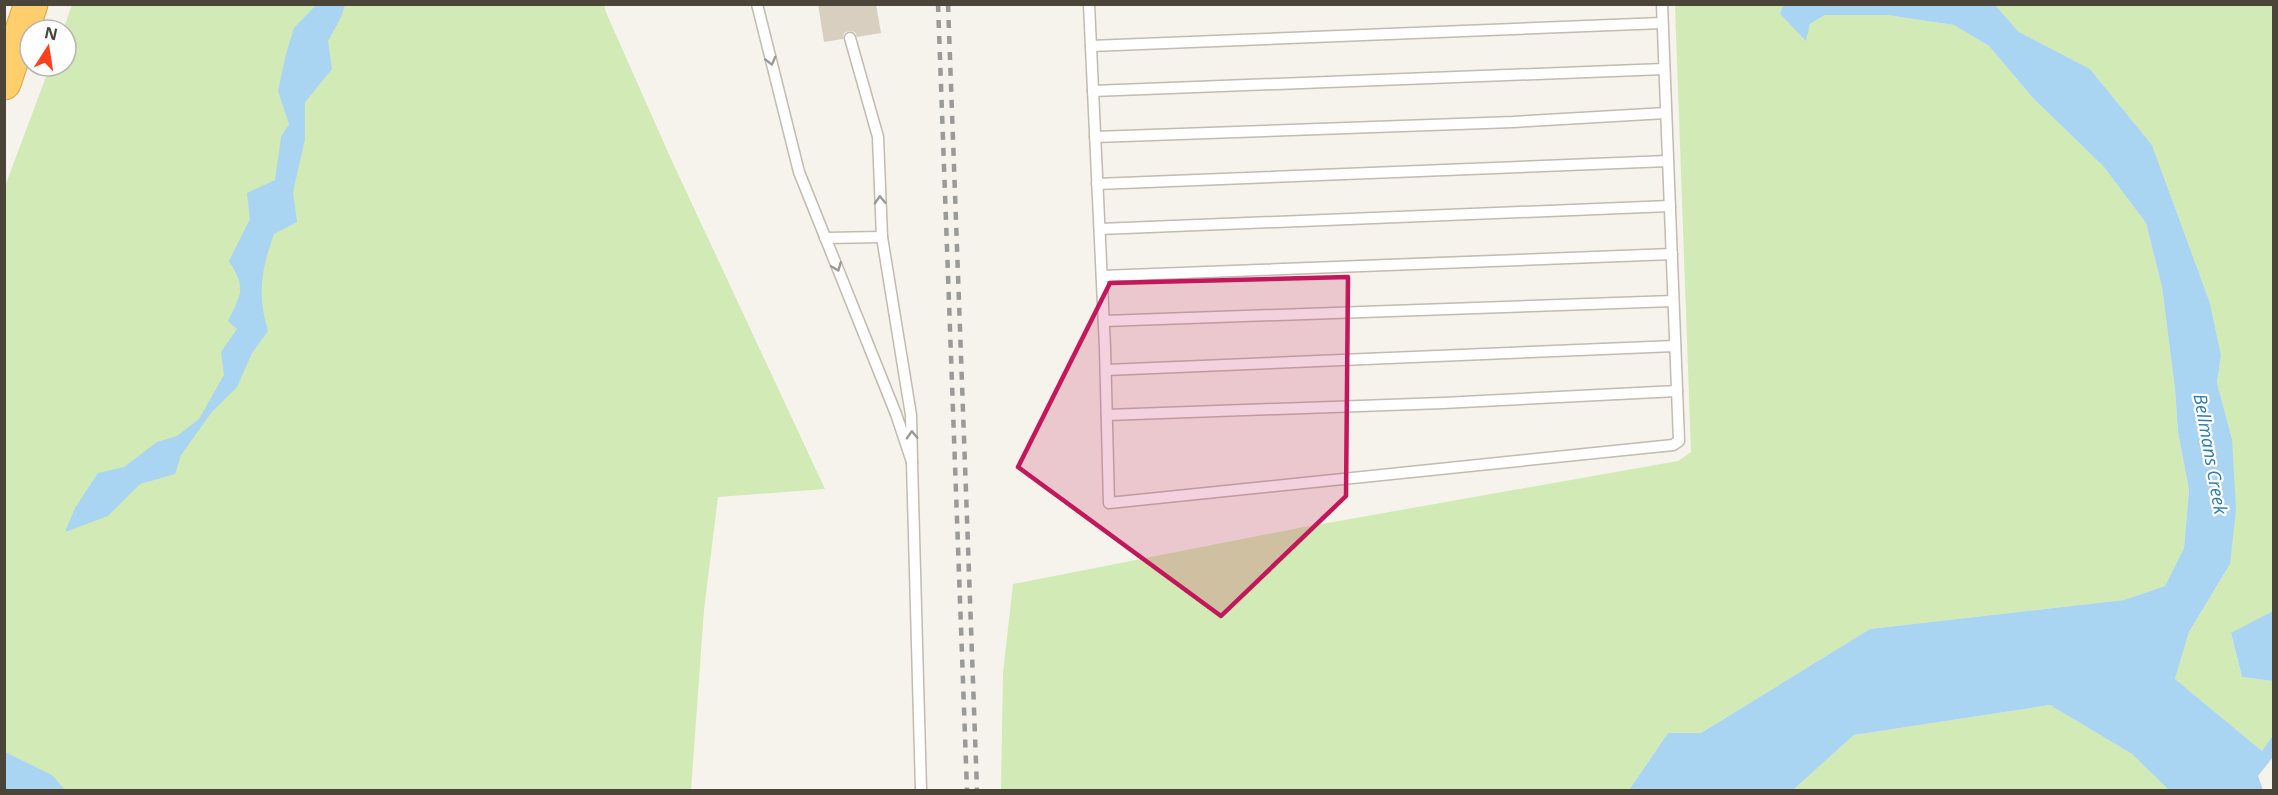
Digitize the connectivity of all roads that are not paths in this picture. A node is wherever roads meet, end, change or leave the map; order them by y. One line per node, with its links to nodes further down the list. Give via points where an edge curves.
1 (31, 4): 9 (highway)
2 (757, 4): 18 (lane, one-way to 18, via 799,172)
3 (1089, 4): 7 (lane)
4 (1662, 4): 5 (lane)
5 (1662, 23): 7 (lane); 8 (lane)
6 (850, 38): 17 (lane, one-way to 6, via 878,137)
7 (1091, 46): 10 (lane)
8 (1664, 69): 10 (lane); 11 (lane)
9 (4, 84)
10 (1093, 91): 12 (lane)
11 (1666, 113): 12 (lane); 13 (lane)
12 (1095, 137): 14 (lane)
13 (1668, 161): 14 (lane); 15 (lane)
14 (1098, 184): 16 (lane)
15 (1670, 206): 16 (lane); 19 (lane)
16 (1100, 229): 20 (lane)
17 (882, 237): 18 (lane); 27 (lane, one-way to 17, via 911,415)
18 (825, 238): 27 (lane, one-way to 27)
19 (1672, 254): 20 (lane); 21 (lane)
20 (1102, 276): 22 (lane)
21 (1673, 301): 22 (lane); 23 (lane)
22 (1104, 321): 24 (lane)
23 (1675, 346): 24 (lane); 25 (lane)
24 (1106, 370): 26 (lane)
25 (1677, 391): 26 (lane); 26 (lane, via 1679,441 1673,445 1109,502)
26 (1107, 415)
27 (912, 462): 28 (lane)
28 (921, 790)

